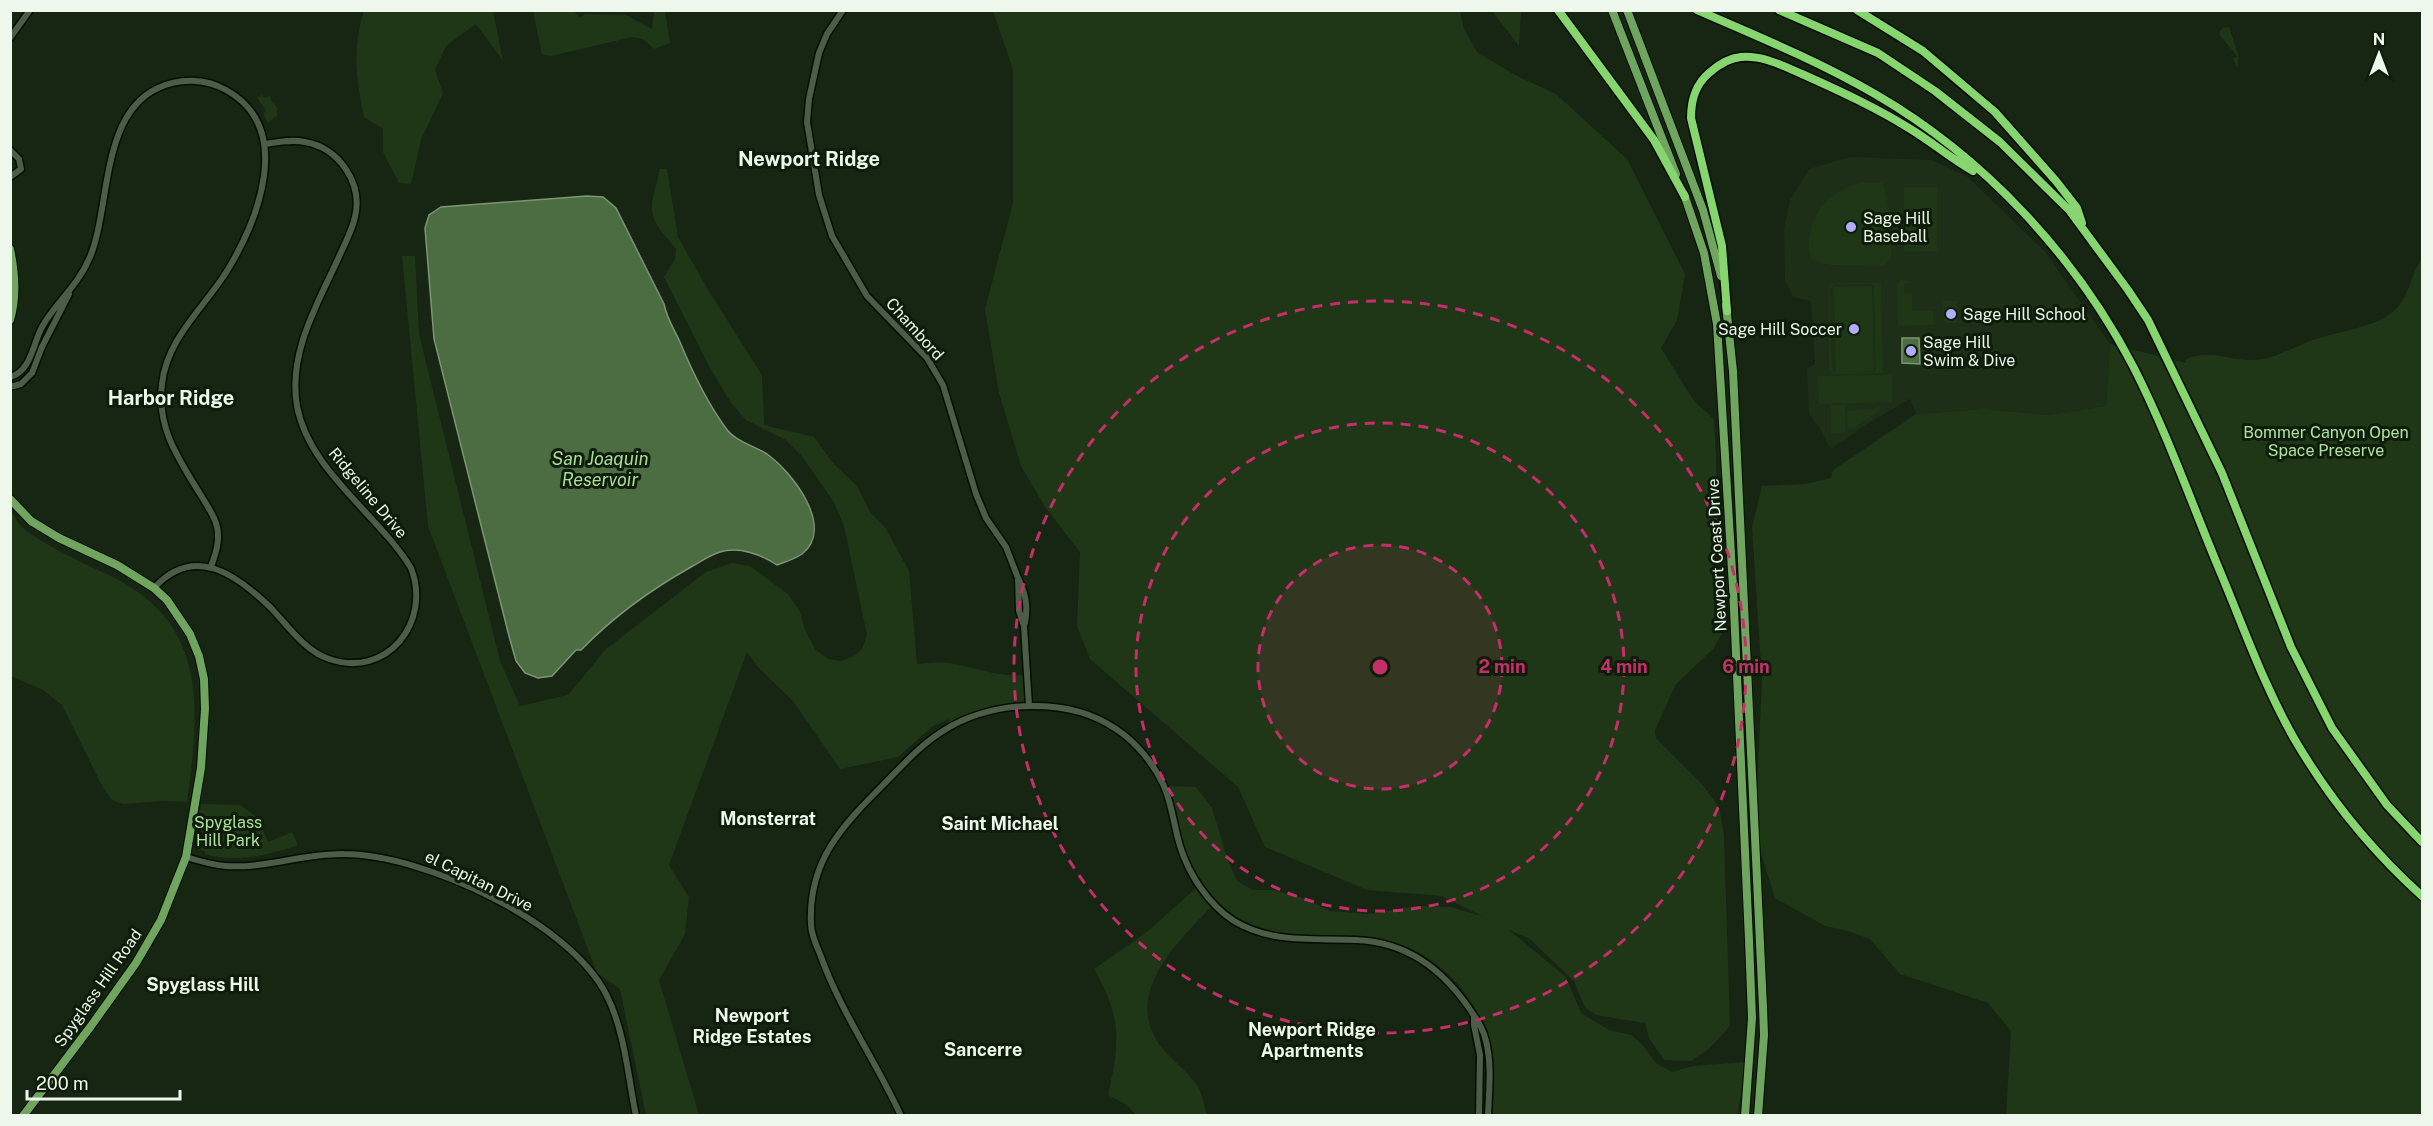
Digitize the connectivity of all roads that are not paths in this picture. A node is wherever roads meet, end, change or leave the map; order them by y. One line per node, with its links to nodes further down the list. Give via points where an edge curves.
1 (30, 10): 9 (street)
2 (843, 10): 26 (street, Chambord, via 819,53 809,99 807,122 819,195 832,236 867,296 927,358 943,385 976,494 986,518 1006,547)
3 (1558, 10): 14 (highway, via 1654,140)
4 (1612, 10): 14 (main road, Newport Coast Drive)
5 (1627, 10): 18 (main road, Newport Coast Drive, via 1703,210)
6 (1697, 10): 13 (highway, via 1876,95 1930,130)
7 (1779, 10): 15 (highway, via 1878,53 1973,119 2027,166)
8 (1857, 10): 15 (highway, via 1923,51 1995,112 2077,208)
9 (10, 38)
10 (265, 144): 17 (street, via 252,113 221,87 198,81 174,82 142,98 118,133 91,256); 25 (street, via 264,181 248,229 226,271 174,344 162,383 163,420 170,443 218,528); 25 (street, Ridgeline Drive, via 297,141 322,147 343,164 354,187 357,207 352,226 300,347 295,381 297,407 305,432 321,460 405,557 417,585 417,605 411,625 395,647 370,660 340,662 314,651 257,596)
11 (10, 150): 12 (street, via 21,169)
12 (10, 177)
13 (1988, 179): 18 (highway, via 1911,129 1835,89 1768,60 1739,57 1722,63 1698,86 1691,118 1722,246); 34 (highway, via 2038,230 2089,293 2134,369 2294,739 2366,840)
14 (1685, 196): 41 (main road, Newport Coast Drive, via 1704,254 1718,333 1749,940 1751,1040)
15 (2086, 232): 32 (highway, via 2148,320 2222,473 2291,646 2332,728 2386,805)
16 (10, 249): 19 (main road, via 15,304)
17 (69, 294): 20 (street, via 42,326); 21 (street)
18 (1727, 311): 42 (main road, Newport Coast Drive, via 1764,1035)
19 (10, 320)
20 (23, 369): 21 (street); 22 (street)
21 (31, 375): 23 (street)
22 (10, 377)
23 (10, 387)
24 (10, 499): 27 (main road, Spyglass Hill Road, via 31,521)
25 (211, 567): 27 (street, Ridgeline Drive, via 181,567 168,573)
26 (1018, 578): 28 (street); 29 (street, Chambord)
27 (154, 588): 33 (main road, Spyglass Hill Road, via 190,634 204,680 201,768)
28 (1025, 597): 29 (street); 30 (street, via 1028,609)
29 (1018, 598): 30 (street, Chambord)
30 (1024, 626): 31 (street, Chambord)
31 (1029, 706): 35 (street, via 1053,706 1083,713 1116,729 1134,745 1164,786 1191,873 1219,909 1234,921 1276,937 1373,941 1397,948 1436,969); 38 (street, via 969,718 924,744 837,833 813,891 810,928 831,985)
32 (2422, 842)
33 (186, 857): 36 (main road, Spyglass Hill Road, via 161,920 136,963); 37 (street, el Capitan Drive, via 236,866 333,854 388,858 429,870 518,912 571,950 600,983 616,1017)
34 (2422, 896)
35 (1474, 1016): 39 (street, via 1480,1055); 40 (street, via 1480,1022 1488,1054)
36 (23, 1116)
37 (636, 1116)
38 (901, 1116)
39 (1479, 1116)
40 (1488, 1116)
41 (1745, 1116)
42 (1758, 1116)

